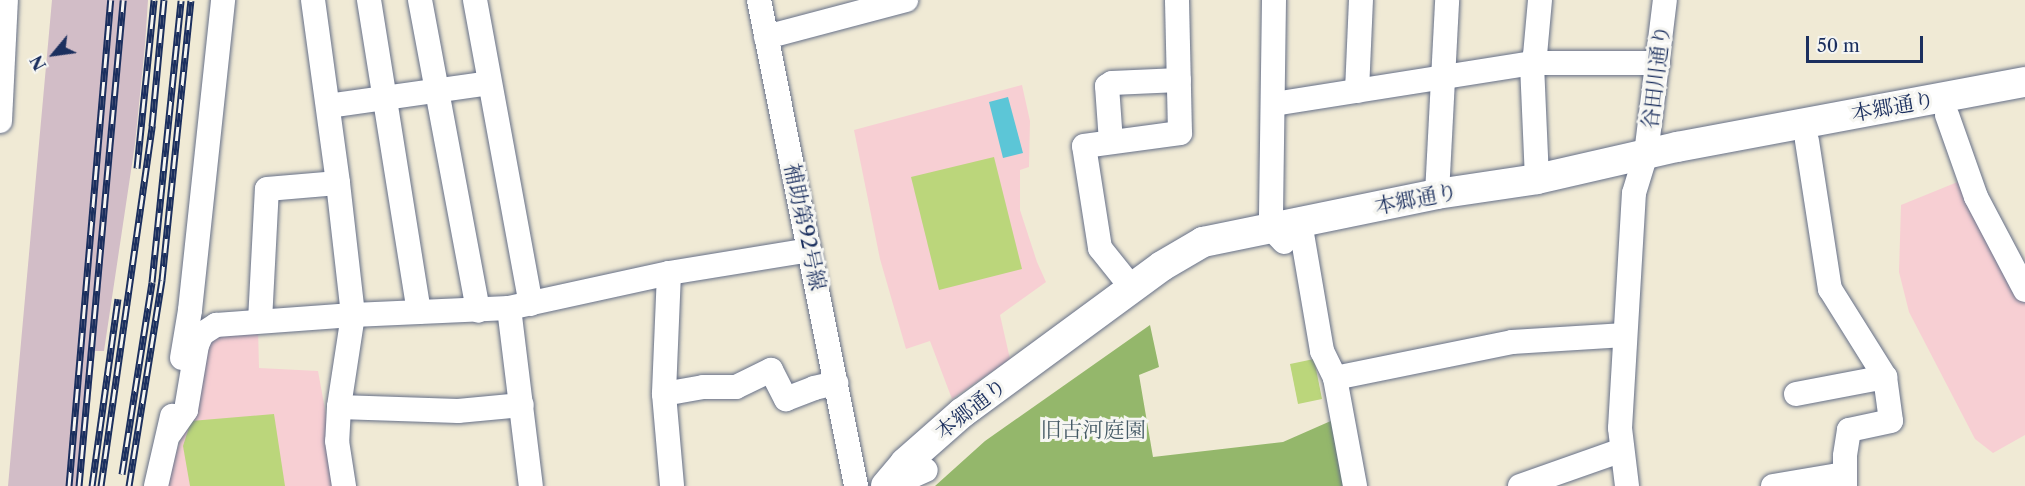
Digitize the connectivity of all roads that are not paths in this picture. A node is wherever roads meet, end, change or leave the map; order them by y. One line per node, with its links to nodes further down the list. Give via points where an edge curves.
1 (6, 0): 29 (street)
2 (223, 0): 54 (street, via 190,310)
3 (313, 0): 27 (street)
4 (369, 0): 24 (street)
5 (420, 0): 23 (street)
6 (475, 0): 21 (street)
7 (759, 0): 15 (street, 補助第92号線)
8 (906, 0): 15 (street)
9 (1177, 0): 19 (street)
10 (1274, 0): 26 (street)
11 (1361, 0): 22 (street)
12 (1447, 0): 18 (street)
13 (1540, 0): 16 (street)
14 (1665, 0): 17 (street, 谷田川通り)
15 (766, 37): 37 (street, 補助第92号線)
16 (1532, 63): 17 (street); 18 (street); 33 (street)
17 (1658, 63): 32 (street, 谷田川通り)
18 (1443, 76): 22 (street); 35 (street)
19 (1179, 81): 31 (street, via 1180,133); 31 (street, via 1107,86)
20 (2025, 82): 32 (main road, 本郷通り)
21 (489, 83): 23 (street); 41 (street)
22 (1357, 91): 26 (street)
23 (437, 92): 24 (street); 42 (street)
24 (384, 99): 27 (street); 43 (street)
25 (2025, 100): 28 (main road, 本郷通り)
26 (1274, 104): 36 (street)
27 (328, 106): 34 (street)
28 (1947, 115): 30 (main road, 本郷通り); 40 (street, via 1976,197)
29 (0, 121)
30 (1807, 141): 32 (main road, 本郷通り); 47 (street, via 1830,289)
31 (1111, 142): 39 (street, via 1084,146 1100,248)
32 (1642, 164): 33 (main road, 本郷通り); 36 (main road, 本郷通り); 46 (street, 谷田川通り, via 1634,193)
33 (1537, 178): 35 (main road, 本郷通り)
34 (338, 183): 44 (street); 45 (street, via 267,189)
35 (1437, 194): 36 (main road, 本郷通り)
36 (1290, 233): 39 (main road, 本郷通り, via 1214,239 1191,248); 48 (street, via 1322,351); 57 (main road, 本郷通り, via 1184,271)
37 (809, 250): 38 (street); 49 (street, 補助第92号線)
38 (669, 273): 41 (street); 50 (street)
39 (1132, 288): 57 (main road, 本郷通り, via 962,413)
40 (2025, 290)
41 (520, 306): 42 (street); 52 (street)
42 (478, 311): 43 (street)
43 (419, 312): 44 (street)
44 (353, 315): 45 (street); 53 (street)
45 (260, 321): 54 (street, via 216,325 202,334 186,410)
46 (1625, 335): 48 (street, via 1512,342); 55 (street, 谷田川通り)
47 (1885, 377): 51 (street); 58 (street, via 1891,421 1849,430)
48 (1335, 378): 66 (street)
49 (836, 383): 50 (street, via 786,399 771,370 736,387 703,387); 56 (street, 補助第92号線)
50 (664, 394): 62 (street)
51 (1796, 394)
52 (522, 405): 53 (street, via 458,411); 61 (street)
53 (339, 408): 60 (street, via 337,441)
54 (170, 433): 59 (street)
55 (1622, 450): 67 (street); 68 (street, 谷田川通り)
56 (851, 454): 63 (street, 補助第92号線); 64 (street, 補助第92号線)
57 (903, 478): 65 (street)
58 (1844, 480): 69 (street)
59 (156, 486)
60 (344, 486)
61 (531, 486)
62 (672, 486)
63 (856, 486)
64 (864, 486)
65 (874, 486)
66 (1356, 486)
67 (1520, 486)
68 (1627, 486)
69 (1773, 486)

